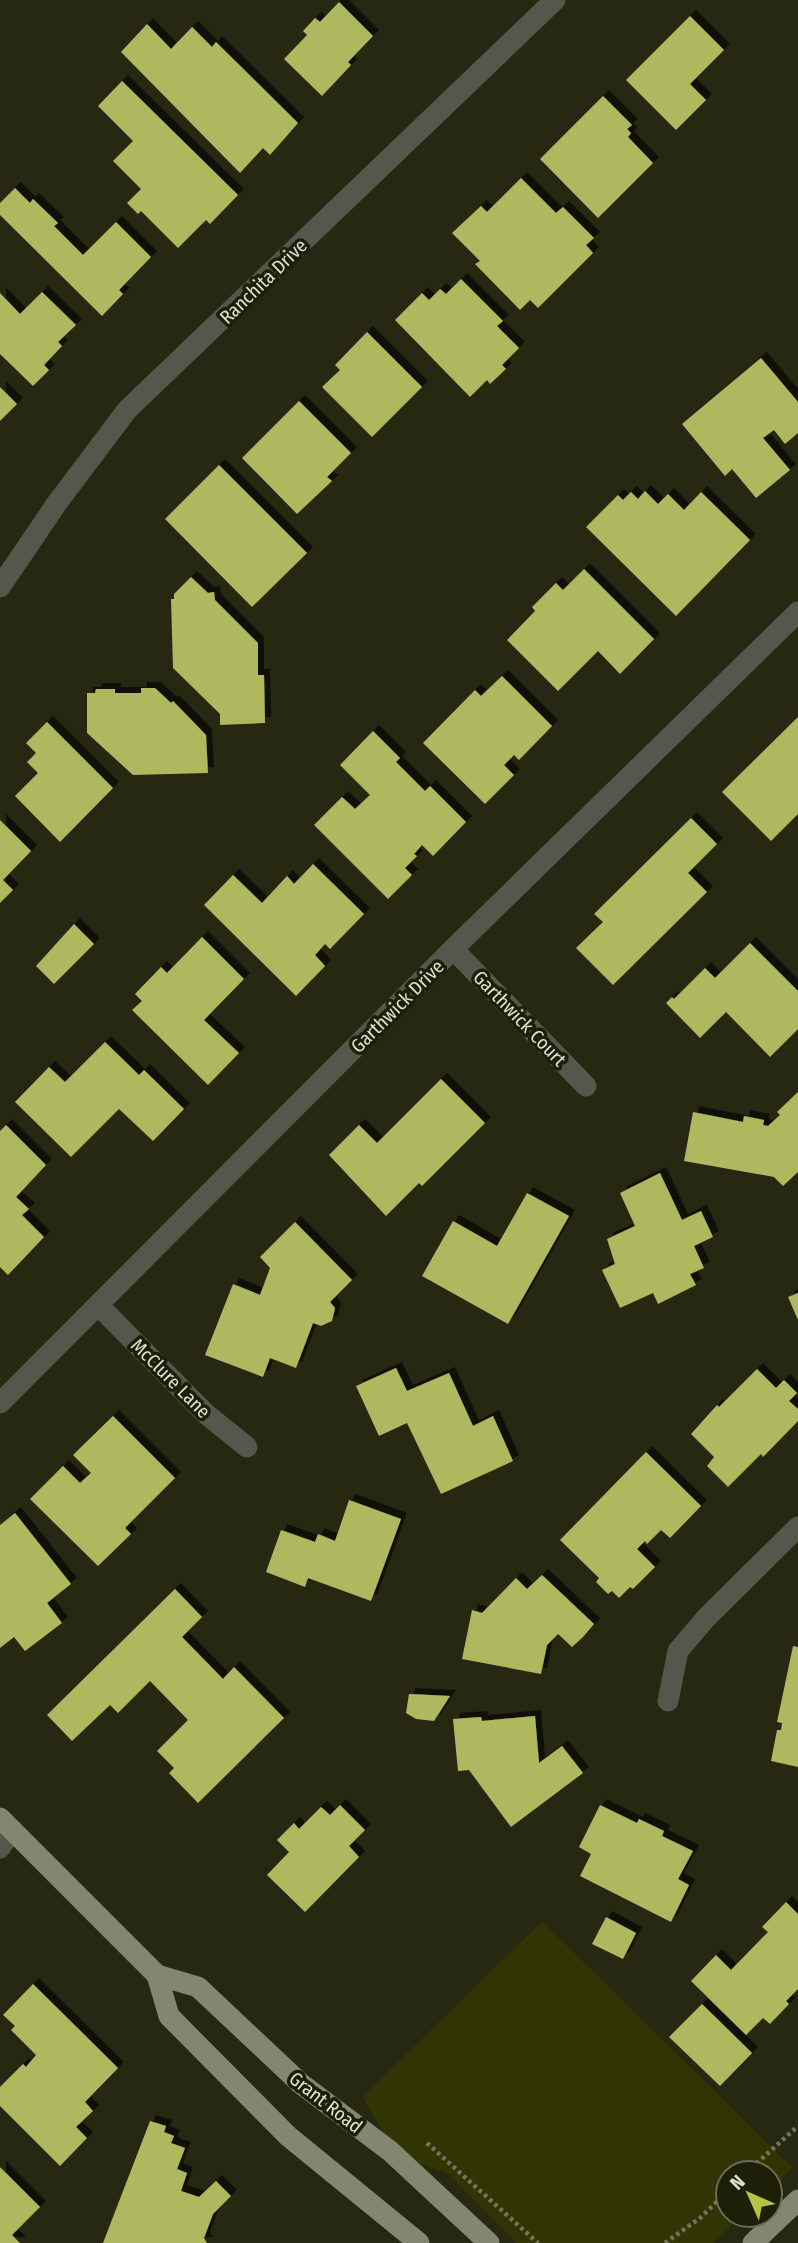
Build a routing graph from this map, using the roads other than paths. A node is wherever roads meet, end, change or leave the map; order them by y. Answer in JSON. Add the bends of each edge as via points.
{"nodes":[{"id":1,"x":555,"y":0,"type":"edge"},
{"id":2,"x":0,"y":587,"type":"edge"},
{"id":3,"x":798,"y":612,"type":"edge"},
{"id":4,"x":453,"y":949,"type":"junction"},
{"id":5,"x":586,"y":1086,"type":"dead end"},
{"id":6,"x":99,"y":1306,"type":"junction"},
{"id":7,"x":0,"y":1404,"type":"edge"},
{"id":8,"x":247,"y":1447,"type":"dead end"},
{"id":9,"x":798,"y":1527,"type":"edge"},
{"id":10,"x":668,"y":1701,"type":"dead end"},
{"id":11,"x":4,"y":1832,"type":"edge"},
{"id":12,"x":157,"y":1975,"type":"junction"},
{"id":13,"x":798,"y":2200,"type":"edge"},
{"id":14,"x":419,"y":2243,"type":"edge"},
{"id":15,"x":489,"y":2243,"type":"edge"},
{"id":16,"x":753,"y":2243,"type":"edge"}],
"edges":[{"from":1,"to":2,"type":"street","name":"Ranchita Drive","via":[[127,410]]},
{"from":3,"to":4,"type":"street","name":"Garthwick Drive"},
{"from":4,"to":5,"type":"street","name":"Garthwick Court"},
{"from":4,"to":6,"type":"street","name":"Garthwick Drive"},
{"from":6,"to":7,"type":"street","name":"Garthwick Drive"},
{"from":6,"to":8,"type":"street","name":"McClure Lane","via":[[206,1414]]},
{"from":9,"to":10,"type":"street","via":[[678,1651]]},
{"from":11,"to":12,"type":"main road","name":"Grant Road"},
{"from":12,"to":14,"type":"main road","name":"Grant Road","via":[[169,2016],[288,2136]]},
{"from":12,"to":15,"type":"main road","name":"Grant Road","via":[[198,1987],[300,2083],[390,2151]]},
{"from":13,"to":16,"type":"main road"}]}
